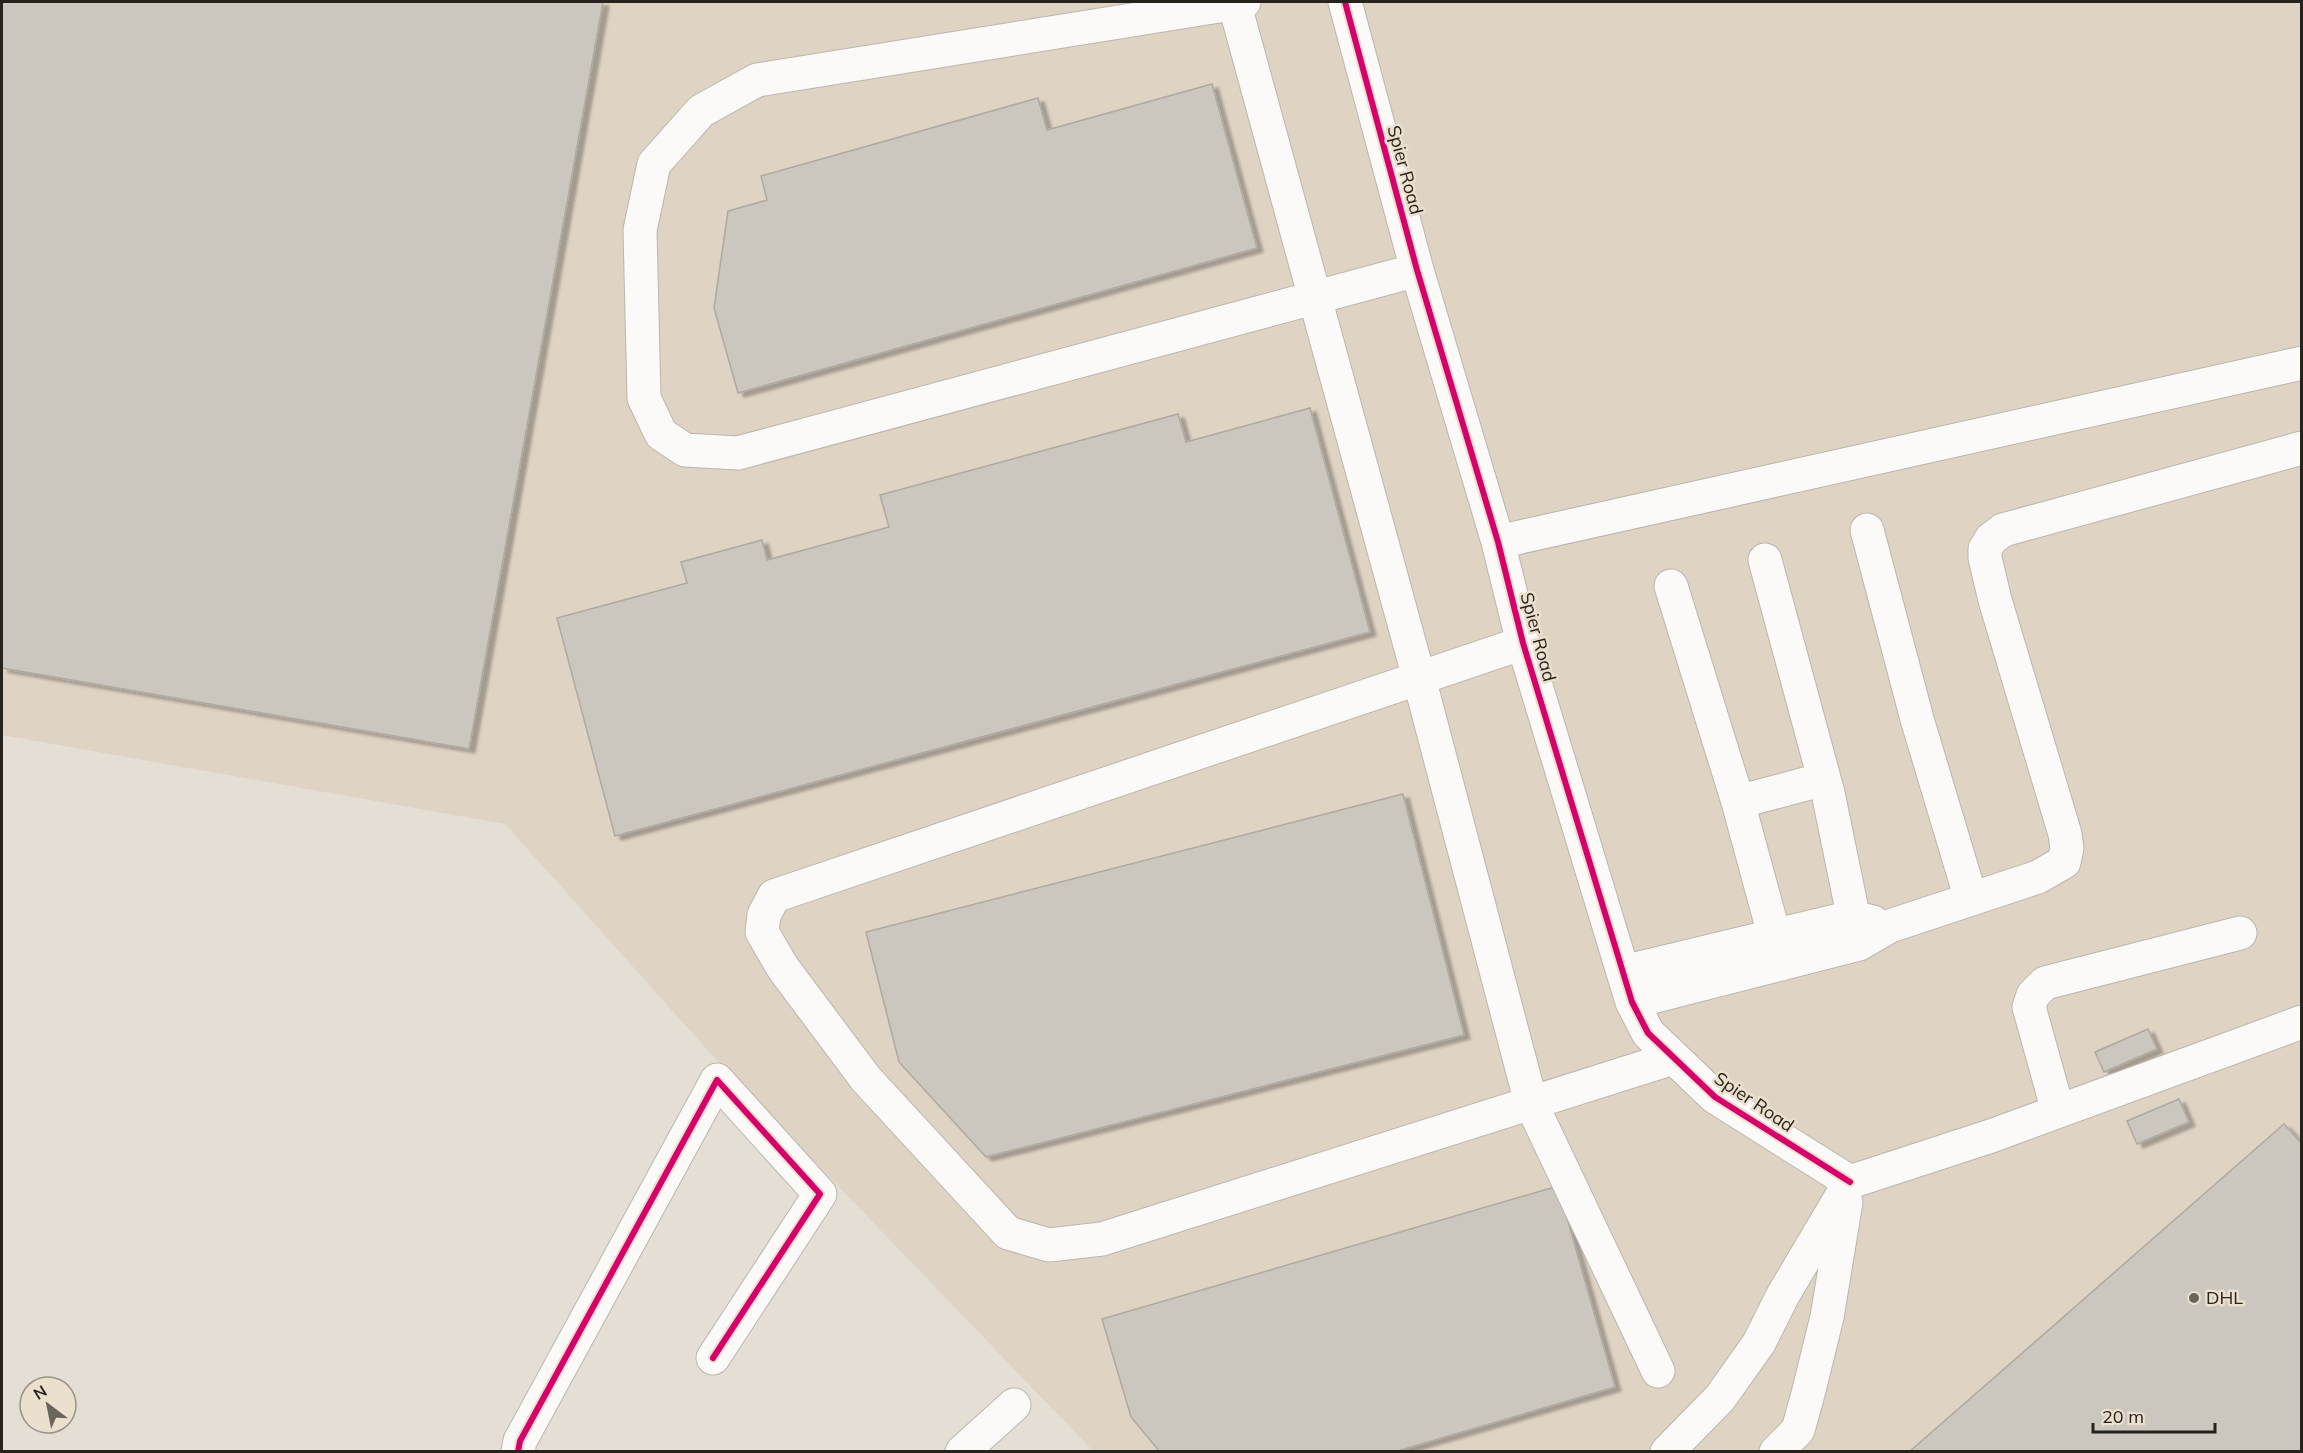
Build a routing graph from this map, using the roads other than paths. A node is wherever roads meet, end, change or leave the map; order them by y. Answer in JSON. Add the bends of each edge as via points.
{"nodes":[{"id":1,"x":1238,"y":2,"type":"edge"},
{"id":2,"x":1345,"y":2,"type":"edge"},
{"id":3,"x":1417,"y":270,"type":"junction"},
{"id":4,"x":1314,"y":298,"type":"junction"},
{"id":5,"x":2301,"y":363,"type":"edge"},
{"id":6,"x":2301,"y":448,"type":"edge"},
{"id":7,"x":1867,"y":530,"type":"dead end"},
{"id":8,"x":1498,"y":542,"type":"junction"},
{"id":9,"x":1765,"y":560,"type":"dead end"},
{"id":10,"x":1671,"y":586,"type":"dead end"},
{"id":11,"x":1523,"y":643,"type":"junction"},
{"id":12,"x":1419,"y":678,"type":"junction"},
{"id":13,"x":1824,"y":780,"type":"junction"},
{"id":14,"x":1738,"y":802,"type":"junction"},
{"id":15,"x":1971,"y":899,"type":"junction"},
{"id":16,"x":1856,"y":930,"type":"junction"},
{"id":17,"x":2240,"y":933,"type":"dead end"},
{"id":18,"x":1779,"y":950,"type":"junction"},
{"id":19,"x":1627,"y":987,"type":"junction"},
{"id":20,"x":2301,"y":1022,"type":"edge"},
{"id":21,"x":1673,"y":1058,"type":"junction"},
{"id":22,"x":1531,"y":1103,"type":"junction"},
{"id":23,"x":2058,"y":1112,"type":"junction"},
{"id":24,"x":1850,"y":1182,"type":"junction"},
{"id":25,"x":712,"y":1358,"type":"dead end"},
{"id":26,"x":1658,"y":1371,"type":"dead end"},
{"id":27,"x":1014,"y":1405,"type":"dead end"},
{"id":28,"x":518,"y":1452,"type":"edge"},
{"id":29,"x":962,"y":1452,"type":"edge"},
{"id":30,"x":1667,"y":1452,"type":"edge"},
{"id":31,"x":1776,"y":1452,"type":"edge"}],
"edges":[{"from":1,"to":4,"type":"street"},
{"from":1,"to":4,"type":"street","via":[[757,80],[701,111],[654,164],[640,230],[644,398],[661,434],[685,450],[738,453]]},
{"from":2,"to":3,"type":"street","name":"Spier Road"},
{"from":3,"to":4,"type":"street"},
{"from":3,"to":8,"type":"street","name":"Spier Road"},
{"from":4,"to":12,"type":"street"},
{"from":5,"to":8,"type":"street"},
{"from":6,"to":15,"type":"street","via":[[2003,530],[1991,539],[1985,558],[1995,600],[2067,848],[2064,862],[2051,871]]},
{"from":7,"to":15,"type":"street","via":[[1917,719]]},
{"from":8,"to":11,"type":"street","name":"Spier Road"},
{"from":9,"to":13,"type":"street"},
{"from":10,"to":14,"type":"street"},
{"from":11,"to":12,"type":"street"},
{"from":11,"to":19,"type":"street","name":"Spier Road"},
{"from":12,"to":22,"type":"street"},
{"from":12,"to":22,"type":"street","via":[[774,896],[764,915],[762,932],[783,968],[866,1079],[1008,1233],[1049,1245],[1102,1239]]},
{"from":13,"to":14,"type":"street"},
{"from":13,"to":16,"type":"street"},
{"from":14,"to":18,"type":"street"},
{"from":15,"to":16,"type":"street","via":[[1890,926]]},
{"from":16,"to":18,"type":"street"},
{"from":17,"to":23,"type":"street","via":[[2045,983],[2033,995],[2029,1007]]},
{"from":18,"to":19,"type":"street"},
{"from":19,"to":21,"type":"street","name":"Spier Road","via":[[1648,1033]]},
{"from":20,"to":23,"type":"street"},
{"from":21,"to":22,"type":"street"},
{"from":21,"to":24,"type":"street","name":"Spier Road","via":[[1715,1097]]},
{"from":22,"to":26,"type":"street"},
{"from":23,"to":24,"type":"street"},
{"from":24,"to":30,"type":"street","via":[[1759,1343],[1720,1398]]},
{"from":24,"to":31,"type":"street","via":[[1827,1317],[1808,1394],[1798,1430]]},
{"from":25,"to":28,"type":"street","via":[[820,1194],[717,1080]]},
{"from":27,"to":29,"type":"street"}]}
